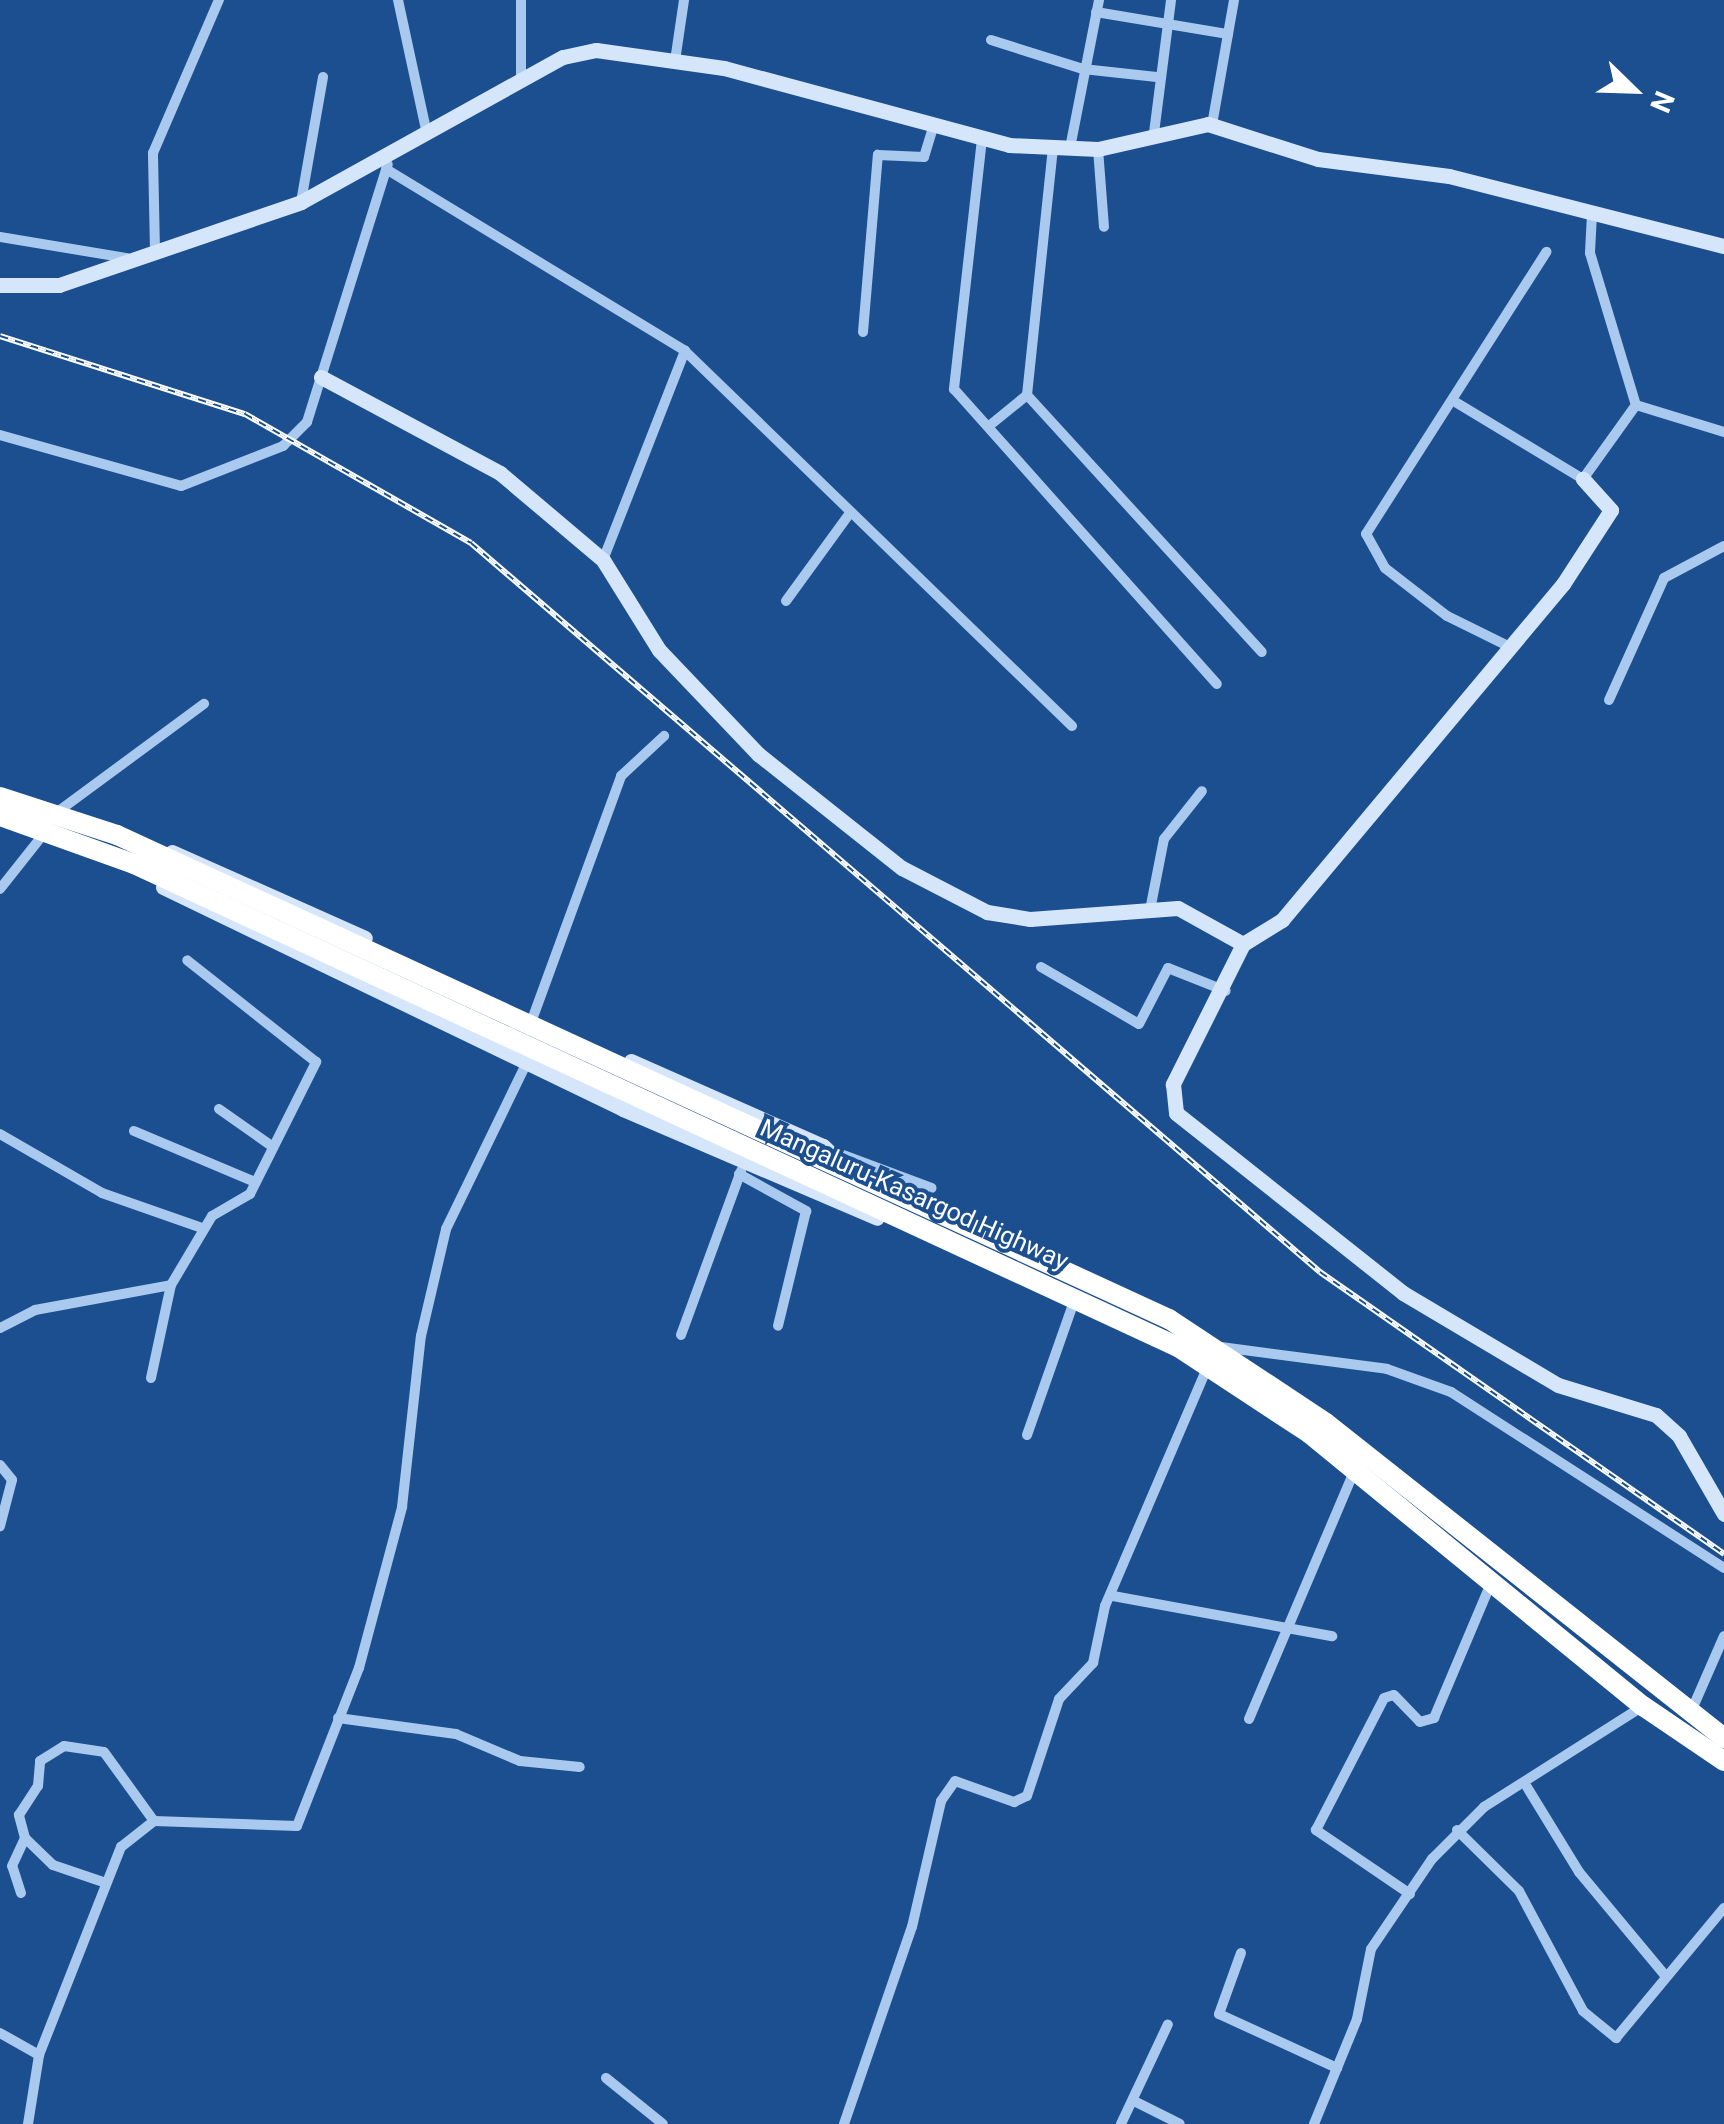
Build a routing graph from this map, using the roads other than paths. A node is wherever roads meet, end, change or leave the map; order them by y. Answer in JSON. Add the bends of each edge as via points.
{"nodes":[{"id":1,"x":219,"y":0,"type":"edge"},
{"id":2,"x":398,"y":0,"type":"edge"},
{"id":3,"x":521,"y":0,"type":"edge"},
{"id":4,"x":684,"y":0,"type":"edge"},
{"id":5,"x":1098,"y":0,"type":"edge"},
{"id":6,"x":1171,"y":0,"type":"edge"},
{"id":7,"x":1234,"y":0,"type":"edge"},
{"id":8,"x":1096,"y":12,"type":"junction"},
{"id":9,"x":1167,"y":22,"type":"junction"},
{"id":10,"x":1228,"y":34,"type":"junction"},
{"id":11,"x":991,"y":40,"type":"dead end"},
{"id":12,"x":675,"y":61,"type":"junction"},
{"id":13,"x":1083,"y":69,"type":"junction"},
{"id":14,"x":324,"y":77,"type":"dead end"},
{"id":15,"x":1157,"y":77,"type":"junction"},
{"id":16,"x":521,"y":81,"type":"junction"},
{"id":17,"x":933,"y":126,"type":"junction"},
{"id":18,"x":1212,"y":126,"type":"junction"},
{"id":19,"x":1154,"y":133,"type":"junction"},
{"id":20,"x":427,"y":134,"type":"junction"},
{"id":21,"x":982,"y":139,"type":"junction"},
{"id":22,"x":1053,"y":147,"type":"junction"},
{"id":23,"x":397,"y":148,"type":"junction"},
{"id":24,"x":1070,"y":148,"type":"junction"},
{"id":25,"x":1098,"y":149,"type":"junction"},
{"id":26,"x":386,"y":169,"type":"junction"},
{"id":27,"x":300,"y":202,"type":"junction"},
{"id":28,"x":1592,"y":214,"type":"junction"},
{"id":29,"x":1104,"y":227,"type":"dead end"},
{"id":30,"x":0,"y":238,"type":"edge"},
{"id":31,"x":1724,"y":246,"type":"edge"},
{"id":32,"x":156,"y":251,"type":"junction"},
{"id":33,"x":1546,"y":252,"type":"dead end"},
{"id":34,"x":135,"y":260,"type":"junction"},
{"id":35,"x":0,"y":285,"type":"edge"},
{"id":36,"x":863,"y":332,"type":"dead end"},
{"id":37,"x":685,"y":351,"type":"junction"},
{"id":38,"x":320,"y":377,"type":"junction"},
{"id":39,"x":1027,"y":396,"type":"junction"},
{"id":40,"x":1457,"y":404,"type":"junction"},
{"id":41,"x":1636,"y":405,"type":"junction"},
{"id":42,"x":989,"y":426,"type":"junction"},
{"id":43,"x":1724,"y":432,"type":"edge"},
{"id":44,"x":0,"y":435,"type":"edge"},
{"id":45,"x":1584,"y":479,"type":"junction"},
{"id":46,"x":850,"y":513,"type":"junction"},
{"id":47,"x":1724,"y":546,"type":"edge"},
{"id":48,"x":603,"y":560,"type":"junction"},
{"id":49,"x":786,"y":601,"type":"dead end"},
{"id":50,"x":1510,"y":647,"type":"junction"},
{"id":51,"x":1262,"y":652,"type":"dead end"},
{"id":52,"x":1217,"y":684,"type":"dead end"},
{"id":53,"x":1610,"y":700,"type":"dead end"},
{"id":54,"x":204,"y":704,"type":"dead end"},
{"id":55,"x":1072,"y":726,"type":"dead end"},
{"id":56,"x":664,"y":736,"type":"dead end"},
{"id":57,"x":1202,"y":791,"type":"dead end"},
{"id":58,"x":0,"y":798,"type":"edge"},
{"id":59,"x":0,"y":816,"type":"edge"},
{"id":60,"x":52,"y":822,"type":"junction"},
{"id":61,"x":139,"y":856,"type":"junction"},
{"id":62,"x":0,"y":889,"type":"edge"},
{"id":63,"x":1151,"y":905,"type":"junction"},
{"id":64,"x":1243,"y":944,"type":"junction"},
{"id":65,"x":187,"y":960,"type":"dead end"},
{"id":66,"x":1041,"y":966,"type":"dead end"},
{"id":67,"x":1227,"y":992,"type":"junction"},
{"id":68,"x":535,"y":1039,"type":"junction"},
{"id":69,"x":218,"y":1109,"type":"dead end"},
{"id":70,"x":134,"y":1132,"type":"dead end"},
{"id":71,"x":0,"y":1134,"type":"edge"},
{"id":72,"x":273,"y":1147,"type":"junction"},
{"id":73,"x":835,"y":1152,"type":"junction"},
{"id":74,"x":743,"y":1167,"type":"junction"},
{"id":75,"x":850,"y":1174,"type":"junction"},
{"id":76,"x":255,"y":1182,"type":"junction"},
{"id":77,"x":932,"y":1188,"type":"dead end"},
{"id":78,"x":202,"y":1228,"type":"junction"},
{"id":79,"x":1008,"y":1263,"type":"junction"},
{"id":80,"x":171,"y":1285,"type":"junction"},
{"id":81,"x":1078,"y":1294,"type":"junction"},
{"id":82,"x":778,"y":1326,"type":"dead end"},
{"id":83,"x":0,"y":1328,"type":"edge"},
{"id":84,"x":681,"y":1336,"type":"dead end"},
{"id":85,"x":1212,"y":1356,"type":"junction"},
{"id":86,"x":151,"y":1378,"type":"dead end"},
{"id":87,"x":1027,"y":1435,"type":"dead end"},
{"id":88,"x":0,"y":1465,"type":"edge"},
{"id":89,"x":1356,"y":1468,"type":"junction"},
{"id":90,"x":1724,"y":1514,"type":"edge"},
{"id":91,"x":0,"y":1526,"type":"edge"},
{"id":92,"x":1724,"y":1568,"type":"edge"},
{"id":93,"x":1491,"y":1582,"type":"junction"},
{"id":94,"x":1113,"y":1596,"type":"junction"},
{"id":95,"x":1288,"y":1623,"type":"junction"},
{"id":96,"x":1332,"y":1636,"type":"dead end"},
{"id":97,"x":1724,"y":1636,"type":"edge"},
{"id":98,"x":1642,"y":1706,"type":"junction"},
{"id":99,"x":1690,"y":1715,"type":"junction"},
{"id":100,"x":338,"y":1718,"type":"junction"},
{"id":101,"x":1248,"y":1719,"type":"dead end"},
{"id":102,"x":1724,"y":1738,"type":"edge"},
{"id":103,"x":1724,"y":1761,"type":"edge"},
{"id":104,"x":580,"y":1767,"type":"dead end"},
{"id":105,"x":1527,"y":1787,"type":"junction"},
{"id":106,"x":154,"y":1821,"type":"junction"},
{"id":107,"x":1457,"y":1830,"type":"junction"},
{"id":108,"x":25,"y":1838,"type":"junction"},
{"id":109,"x":104,"y":1882,"type":"junction"},
{"id":110,"x":21,"y":1893,"type":"dead end"},
{"id":111,"x":1410,"y":1894,"type":"junction"},
{"id":112,"x":1724,"y":1908,"type":"edge"},
{"id":113,"x":1242,"y":1954,"type":"dead end"},
{"id":114,"x":1664,"y":1974,"type":"junction"},
{"id":115,"x":1168,"y":2024,"type":"dead end"},
{"id":116,"x":0,"y":2033,"type":"edge"},
{"id":117,"x":39,"y":2054,"type":"junction"},
{"id":118,"x":1336,"y":2068,"type":"junction"},
{"id":119,"x":606,"y":2078,"type":"dead end"},
{"id":120,"x":1134,"y":2101,"type":"junction"},
{"id":121,"x":28,"y":2124,"type":"edge"},
{"id":122,"x":664,"y":2124,"type":"edge"},
{"id":123,"x":844,"y":2124,"type":"edge"},
{"id":124,"x":1121,"y":2124,"type":"edge"},
{"id":125,"x":1180,"y":2124,"type":"edge"},
{"id":126,"x":1314,"y":2124,"type":"edge"}],
"edges":[{"from":1,"to":32,"type":"street","via":[[154,153]]},
{"from":2,"to":20,"type":"street"},
{"from":3,"to":16,"type":"street"},
{"from":4,"to":12,"type":"street"},
{"from":5,"to":8,"type":"street"},
{"from":6,"to":9,"type":"street"},
{"from":7,"to":10,"type":"street"},
{"from":8,"to":9,"type":"street"},
{"from":8,"to":13,"type":"street"},
{"from":9,"to":10,"type":"street"},
{"from":9,"to":15,"type":"street"},
{"from":10,"to":18,"type":"street"},
{"from":11,"to":13,"type":"street"},
{"from":12,"to":16,"type":"street","via":[[596,50]]},
{"from":12,"to":17,"type":"street"},
{"from":13,"to":15,"type":"street"},
{"from":13,"to":24,"type":"street"},
{"from":14,"to":27,"type":"street"},
{"from":15,"to":19,"type":"street"},
{"from":16,"to":20,"type":"street"},
{"from":17,"to":21,"type":"street"},
{"from":17,"to":36,"type":"street","via":[[924,157],[878,155]]},
{"from":18,"to":19,"type":"street"},
{"from":18,"to":28,"type":"street","via":[[1318,158],[1448,176]]},
{"from":19,"to":25,"type":"street"},
{"from":20,"to":23,"type":"street"},
{"from":21,"to":22,"type":"street"},
{"from":21,"to":42,"type":"street","via":[[954,389]]},
{"from":22,"to":24,"type":"street"},
{"from":22,"to":39,"type":"street"},
{"from":23,"to":26,"type":"street"},
{"from":23,"to":27,"type":"street"},
{"from":24,"to":25,"type":"street"},
{"from":25,"to":29,"type":"street"},
{"from":26,"to":37,"type":"street"},
{"from":26,"to":38,"type":"street"},
{"from":27,"to":32,"type":"street"},
{"from":28,"to":31,"type":"street"},
{"from":28,"to":41,"type":"street","via":[[1590,254]]},
{"from":30,"to":34,"type":"street"},
{"from":32,"to":34,"type":"street"},
{"from":33,"to":40,"type":"street"},
{"from":34,"to":35,"type":"street","via":[[60,285]]},
{"from":37,"to":46,"type":"street"},
{"from":37,"to":48,"type":"street"},
{"from":38,"to":44,"type":"street","via":[[307,422],[283,446],[181,486]]},
{"from":38,"to":48,"type":"street","via":[[433,429]]},
{"from":39,"to":42,"type":"street"},
{"from":39,"to":51,"type":"street"},
{"from":40,"to":45,"type":"street"},
{"from":40,"to":50,"type":"street","via":[[1379,507],[1369,548],[1447,616]]},
{"from":41,"to":43,"type":"street"},
{"from":41,"to":45,"type":"street"},
{"from":42,"to":52,"type":"street"},
{"from":45,"to":50,"type":"street","via":[[1611,510]]},
{"from":46,"to":49,"type":"street"},
{"from":46,"to":55,"type":"street"},
{"from":47,"to":53,"type":"street","via":[[1664,578]]},
{"from":48,"to":63,"type":"street","via":[[659,650],[758,754],[902,868],[971,908],[1005,916]]},
{"from":50,"to":64,"type":"street","via":[[1282,920]]},
{"from":54,"to":60,"type":"street"},
{"from":56,"to":68,"type":"street","via":[[621,776]]},
{"from":57,"to":63,"type":"street","via":[[1164,838]]},
{"from":58,"to":60,"type":"highway","name":"Mangaluru-Kasargod Highway"},
{"from":59,"to":60,"type":"highway","name":"Mangaluru-Kasargod Highway"},
{"from":60,"to":61,"type":"highway","name":"Mangaluru-Kasargod Highway"},
{"from":60,"to":62,"type":"street"},
{"from":61,"to":68,"type":"highway","name":"Mangaluru-Kasargod Highway"},
{"from":61,"to":68,"type":"street","via":[[220,918]]},
{"from":63,"to":64,"type":"street","via":[[1215,923]]},
{"from":64,"to":67,"type":"street"},
{"from":65,"to":72,"type":"street","via":[[314,1053]]},
{"from":66,"to":67,"type":"street","via":[[1139,1024],[1168,968]]},
{"from":67,"to":90,"type":"street","via":[[1178,1074],[1176,1113],[1403,1293],[1558,1385],[1656,1415],[1679,1436]]},
{"from":68,"to":73,"type":"street"},
{"from":68,"to":74,"type":"street"},
{"from":68,"to":75,"type":"highway","name":"Mangaluru-Kasargod Highway"},
{"from":68,"to":79,"type":"highway","name":"Mangaluru-Kasargod Highway"},
{"from":68,"to":100,"type":"street","via":[[446,1229],[421,1336],[402,1507]]},
{"from":69,"to":72,"type":"street"},
{"from":70,"to":76,"type":"street"},
{"from":71,"to":78,"type":"street","via":[[102,1193]]},
{"from":72,"to":76,"type":"street"},
{"from":73,"to":75,"type":"street"},
{"from":73,"to":77,"type":"street"},
{"from":74,"to":79,"type":"street","via":[[952,1252]]},
{"from":74,"to":82,"type":"street","via":[[806,1211]]},
{"from":74,"to":84,"type":"street"},
{"from":75,"to":85,"type":"highway","name":"Mangaluru-Kasargod Highway"},
{"from":76,"to":78,"type":"street"},
{"from":78,"to":80,"type":"street"},
{"from":79,"to":81,"type":"highway","name":"Mangaluru-Kasargod Highway"},
{"from":80,"to":83,"type":"street","via":[[35,1310]]},
{"from":80,"to":86,"type":"street"},
{"from":81,"to":85,"type":"highway","name":"Mangaluru-Kasargod Highway"},
{"from":81,"to":87,"type":"street"},
{"from":85,"to":89,"type":"highway","name":"Mangaluru-Kasargod Highway"},
{"from":85,"to":92,"type":"street","via":[[1387,1368],[1451,1392]]},
{"from":85,"to":94,"type":"street"},
{"from":85,"to":99,"type":"highway","name":"Mangaluru-Kasargod Highway","via":[[1326,1423]]},
{"from":88,"to":91,"type":"street","via":[[12,1480]]},
{"from":89,"to":93,"type":"highway","name":"Mangaluru-Kasargod Highway"},
{"from":89,"to":95,"type":"street"},
{"from":93,"to":98,"type":"highway","name":"Mangaluru-Kasargod Highway"},
{"from":93,"to":111,"type":"street","via":[[1434,1718],[1420,1722],[1394,1696],[1381,1700],[1316,1830]]},
{"from":94,"to":95,"type":"street"},
{"from":94,"to":123,"type":"street","via":[[1087,1674],[1058,1699],[1022,1801],[955,1781],[941,1802],[912,1927]]},
{"from":95,"to":96,"type":"street"},
{"from":95,"to":101,"type":"street"},
{"from":97,"to":99,"type":"street"},
{"from":98,"to":103,"type":"highway","name":"Mangaluru-Kasargod Highway"},
{"from":98,"to":105,"type":"street"},
{"from":99,"to":102,"type":"highway","name":"Mangaluru-Kasargod Highway"},
{"from":100,"to":104,"type":"street","via":[[456,1734],[520,1761]]},
{"from":100,"to":106,"type":"street","via":[[297,1826]]},
{"from":105,"to":107,"type":"street"},
{"from":105,"to":114,"type":"street","via":[[1579,1872]]},
{"from":106,"to":108,"type":"street","via":[[104,1752],[64,1746],[40,1761],[38,1786],[20,1815]]},
{"from":106,"to":109,"type":"street","via":[[121,1847]]},
{"from":107,"to":111,"type":"street"},
{"from":107,"to":114,"type":"street","via":[[1519,1891],[1583,2011],[1616,2038],[1647,2010]]},
{"from":108,"to":109,"type":"street","via":[[53,1865]]},
{"from":108,"to":110,"type":"street","via":[[12,1866]]},
{"from":109,"to":117,"type":"street"},
{"from":111,"to":118,"type":"street","via":[[1371,1949]]},
{"from":112,"to":114,"type":"street"},
{"from":113,"to":118,"type":"street","via":[[1219,2014]]},
{"from":115,"to":120,"type":"street"},
{"from":116,"to":117,"type":"street"},
{"from":117,"to":121,"type":"street"},
{"from":118,"to":126,"type":"street"},
{"from":119,"to":122,"type":"street"},
{"from":120,"to":124,"type":"street"},
{"from":120,"to":125,"type":"street"}]}
